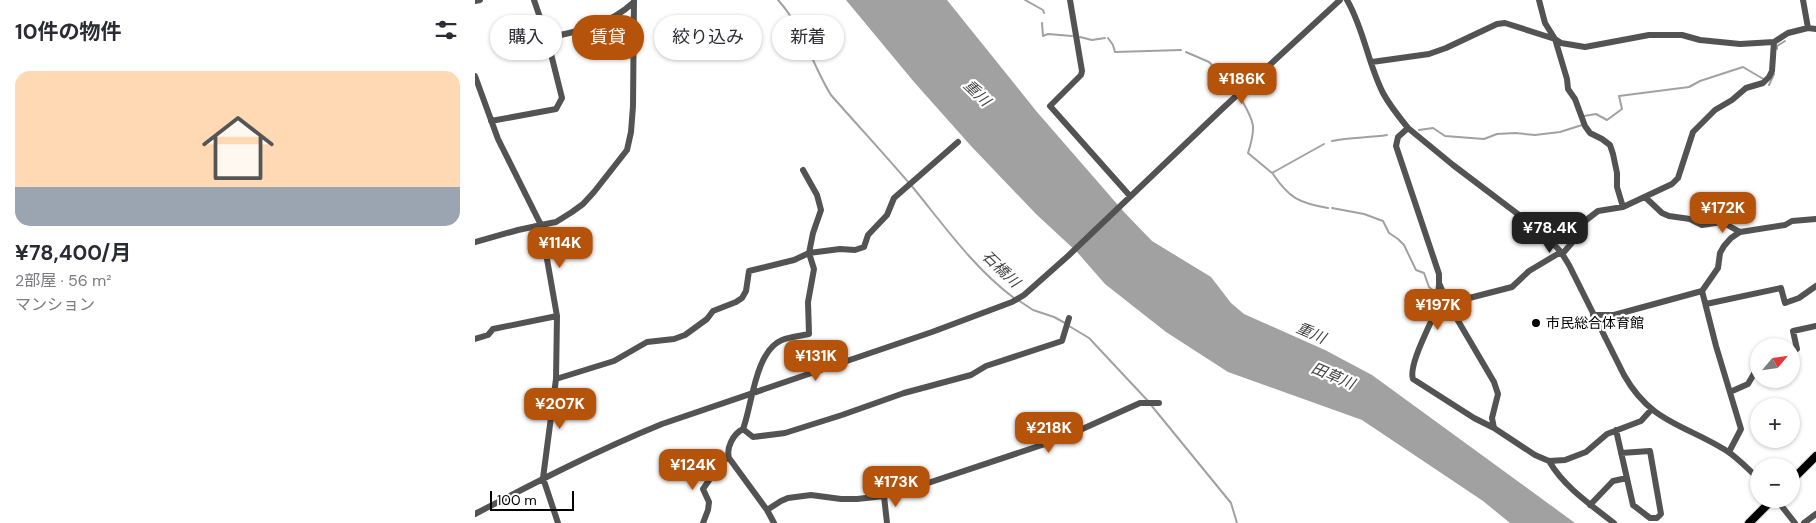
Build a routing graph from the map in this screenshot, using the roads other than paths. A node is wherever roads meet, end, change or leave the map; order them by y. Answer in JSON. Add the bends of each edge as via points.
{"nodes":[{"id":1,"x":480,"y":0,"type":"edge"},
{"id":2,"x":534,"y":0,"type":"edge"},
{"id":3,"x":1069,"y":0,"type":"edge"},
{"id":4,"x":1340,"y":0,"type":"edge"},
{"id":5,"x":1347,"y":0,"type":"edge"},
{"id":6,"x":1539,"y":0,"type":"edge"},
{"id":7,"x":1803,"y":0,"type":"edge"},
{"id":8,"x":634,"y":1,"type":"edge"},
{"id":9,"x":475,"y":2,"type":"edge"},
{"id":10,"x":539,"y":15,"type":"edge"},
{"id":11,"x":1808,"y":28,"type":"junction"},
{"id":12,"x":1816,"y":29,"type":"edge"},
{"id":13,"x":562,"y":35,"type":"edge"},
{"id":14,"x":1555,"y":39,"type":"junction"},
{"id":15,"x":1774,"y":42,"type":"junction"},
{"id":16,"x":552,"y":60,"type":"edge"},
{"id":17,"x":1372,"y":62,"type":"junction"},
{"id":18,"x":475,"y":76,"type":"edge"},
{"id":19,"x":491,"y":121,"type":"junction"},
{"id":20,"x":1408,"y":128,"type":"junction"},
{"id":21,"x":957,"y":142,"type":"dead end"},
{"id":22,"x":803,"y":170,"type":"dead end"},
{"id":23,"x":1129,"y":196,"type":"junction"},
{"id":24,"x":1645,"y":197,"type":"junction"},
{"id":25,"x":1623,"y":207,"type":"junction"},
{"id":26,"x":1816,"y":219,"type":"edge"},
{"id":27,"x":541,"y":225,"type":"junction"},
{"id":28,"x":1740,"y":232,"type":"junction"},
{"id":29,"x":475,"y":242,"type":"edge"},
{"id":30,"x":1561,"y":252,"type":"junction"},
{"id":31,"x":809,"y":253,"type":"junction"},
{"id":32,"x":1439,"y":283,"type":"junction"},
{"id":33,"x":1816,"y":286,"type":"edge"},
{"id":34,"x":1702,"y":291,"type":"junction"},
{"id":35,"x":1447,"y":302,"type":"junction"},
{"id":36,"x":1706,"y":304,"type":"junction"},
{"id":37,"x":1438,"y":306,"type":"junction"},
{"id":38,"x":1593,"y":315,"type":"junction"},
{"id":39,"x":557,"y":316,"type":"junction"},
{"id":40,"x":1069,"y":318,"type":"dead end"},
{"id":41,"x":1816,"y":326,"type":"edge"},
{"id":42,"x":1795,"y":338,"type":"edge"},
{"id":43,"x":475,"y":339,"type":"edge"},
{"id":44,"x":555,"y":379,"type":"junction"},
{"id":45,"x":1750,"y":381,"type":"edge"},
{"id":46,"x":1730,"y":392,"type":"junction"},
{"id":47,"x":752,"y":394,"type":"junction"},
{"id":48,"x":1159,"y":403,"type":"dead end"},
{"id":49,"x":1651,"y":410,"type":"junction"},
{"id":50,"x":1494,"y":428,"type":"junction"},
{"id":51,"x":743,"y":429,"type":"junction"},
{"id":52,"x":1616,"y":430,"type":"junction"},
{"id":53,"x":1729,"y":452,"type":"junction"},
{"id":54,"x":1621,"y":453,"type":"junction"},
{"id":55,"x":1816,"y":456,"type":"edge"},
{"id":56,"x":729,"y":458,"type":"junction"},
{"id":57,"x":1549,"y":461,"type":"junction"},
{"id":58,"x":1750,"y":471,"type":"edge"},
{"id":59,"x":1800,"y":472,"type":"edge"},
{"id":60,"x":543,"y":478,"type":"junction"},
{"id":61,"x":1627,"y":478,"type":"junction"},
{"id":62,"x":884,"y":496,"type":"junction"},
{"id":63,"x":1590,"y":505,"type":"junction"},
{"id":64,"x":1765,"y":508,"type":"edge"},
{"id":65,"x":1782,"y":508,"type":"edge"},
{"id":66,"x":767,"y":510,"type":"junction"},
{"id":67,"x":475,"y":514,"type":"edge"},
{"id":68,"x":1816,"y":514,"type":"edge"},
{"id":69,"x":558,"y":523,"type":"edge"},
{"id":70,"x":703,"y":523,"type":"edge"},
{"id":71,"x":774,"y":523,"type":"edge"},
{"id":72,"x":887,"y":523,"type":"edge"},
{"id":73,"x":1614,"y":523,"type":"edge"},
{"id":74,"x":1749,"y":523,"type":"edge"},
{"id":75,"x":1795,"y":523,"type":"edge"},
{"id":76,"x":1804,"y":523,"type":"edge"}],
"edges":[{"from":1,"to":9,"type":"street"},
{"from":2,"to":10,"type":"street"},
{"from":3,"to":23,"type":"street","via":[[1081,75],[1049,106]]},
{"from":4,"to":23,"type":"street"},
{"from":5,"to":17,"type":"street"},
{"from":6,"to":14,"type":"street","via":[[1545,23]]},
{"from":7,"to":11,"type":"street"},
{"from":8,"to":13,"type":"street","via":[[609,20]]},
{"from":8,"to":27,"type":"street","via":[[633,106],[627,150],[583,204],[556,222]]},
{"from":11,"to":12,"type":"street"},
{"from":11,"to":15,"type":"street","via":[[1788,33]]},
{"from":14,"to":15,"type":"street","via":[[1585,47],[1649,35],[1682,35],[1740,44]]},
{"from":14,"to":17,"type":"street","via":[[1505,23],[1497,24],[1429,54]]},
{"from":14,"to":25,"type":"street","via":[[1568,89],[1585,126],[1609,145],[1613,154]]},
{"from":15,"to":24,"type":"street","via":[[1769,77],[1763,83],[1745,88],[1709,115],[1693,132],[1678,178]]},
{"from":16,"to":19,"type":"street","via":[[562,98],[556,109]]},
{"from":17,"to":20,"type":"street","via":[[1383,92]]},
{"from":18,"to":19,"type":"street"},
{"from":19,"to":27,"type":"street"},
{"from":20,"to":30,"type":"street","via":[[1545,234]]},
{"from":20,"to":32,"type":"street","via":[[1398,137],[1396,146],[1439,274]]},
{"from":21,"to":31,"type":"street","via":[[894,198],[887,215],[868,235],[864,247]]},
{"from":22,"to":31,"type":"street","via":[[817,195],[821,210]]},
{"from":23,"to":47,"type":"street","via":[[1024,295],[1012,302]]},
{"from":24,"to":25,"type":"street"},
{"from":24,"to":28,"type":"street","via":[[1669,216],[1690,219],[1702,225],[1722,222]]},
{"from":25,"to":30,"type":"street","via":[[1598,211],[1581,224],[1571,246]]},
{"from":26,"to":28,"type":"street"},
{"from":27,"to":29,"type":"street"},
{"from":27,"to":39,"type":"street"},
{"from":28,"to":34,"type":"street","via":[[1723,246],[1718,268]]},
{"from":30,"to":35,"type":"street","via":[[1529,271],[1512,287]]},
{"from":30,"to":38,"type":"street"},
{"from":31,"to":44,"type":"street","via":[[749,271],[742,298],[713,310],[707,319],[685,335],[647,342],[614,361]]},
{"from":31,"to":47,"type":"street","via":[[814,269],[809,334],[781,340],[770,349]]},
{"from":32,"to":35,"type":"street"},
{"from":32,"to":37,"type":"street"},
{"from":33,"to":36,"type":"street","via":[[1785,303],[1781,288]]},
{"from":34,"to":36,"type":"street"},
{"from":34,"to":38,"type":"street","via":[[1614,315]]},
{"from":35,"to":37,"type":"street"},
{"from":35,"to":50,"type":"street","via":[[1494,382],[1498,399],[1491,418]]},
{"from":36,"to":46,"type":"street"},
{"from":37,"to":50,"type":"street","via":[[1421,344],[1411,374],[1413,379]]},
{"from":38,"to":49,"type":"street","via":[[1630,387]]},
{"from":39,"to":43,"type":"street","via":[[493,328],[488,335]]},
{"from":39,"to":44,"type":"street"},
{"from":40,"to":51,"type":"street","via":[[1062,341],[1057,344],[986,366],[971,375],[904,393],[785,433],[753,437]]},
{"from":41,"to":42,"type":"street","via":[[1793,331]]},
{"from":44,"to":60,"type":"street"},
{"from":45,"to":46,"type":"street"},
{"from":46,"to":53,"type":"street","via":[[1741,429]]},
{"from":47,"to":51,"type":"street"},
{"from":47,"to":60,"type":"street","via":[[629,437]]},
{"from":48,"to":62,"type":"street","via":[[1140,404],[1060,439]]},
{"from":49,"to":52,"type":"street","via":[[1641,421]]},
{"from":49,"to":53,"type":"street"},
{"from":50,"to":57,"type":"street"},
{"from":51,"to":56,"type":"street","via":[[733,437]]},
{"from":52,"to":54,"type":"street"},
{"from":52,"to":57,"type":"street","via":[[1576,457]]},
{"from":53,"to":58,"type":"street"},
{"from":54,"to":61,"type":"street"},
{"from":54,"to":61,"type":"street","via":[[1650,451],[1661,514],[1657,518],[1650,518],[1633,505]]},
{"from":55,"to":59,"type":"main road"},
{"from":56,"to":66,"type":"street"},
{"from":56,"to":70,"type":"street","via":[[723,460],[703,489],[709,502]]},
{"from":57,"to":63,"type":"street","via":[[1556,473]]},
{"from":60,"to":67,"type":"street"},
{"from":60,"to":69,"type":"street"},
{"from":61,"to":63,"type":"street","via":[[1613,480]]},
{"from":62,"to":66,"type":"street","via":[[841,499],[811,495],[788,498]]},
{"from":62,"to":72,"type":"street"},
{"from":63,"to":73,"type":"street"},
{"from":64,"to":74,"type":"main road"},
{"from":65,"to":75,"type":"street"},
{"from":66,"to":71,"type":"street"},
{"from":68,"to":76,"type":"street"}]}
